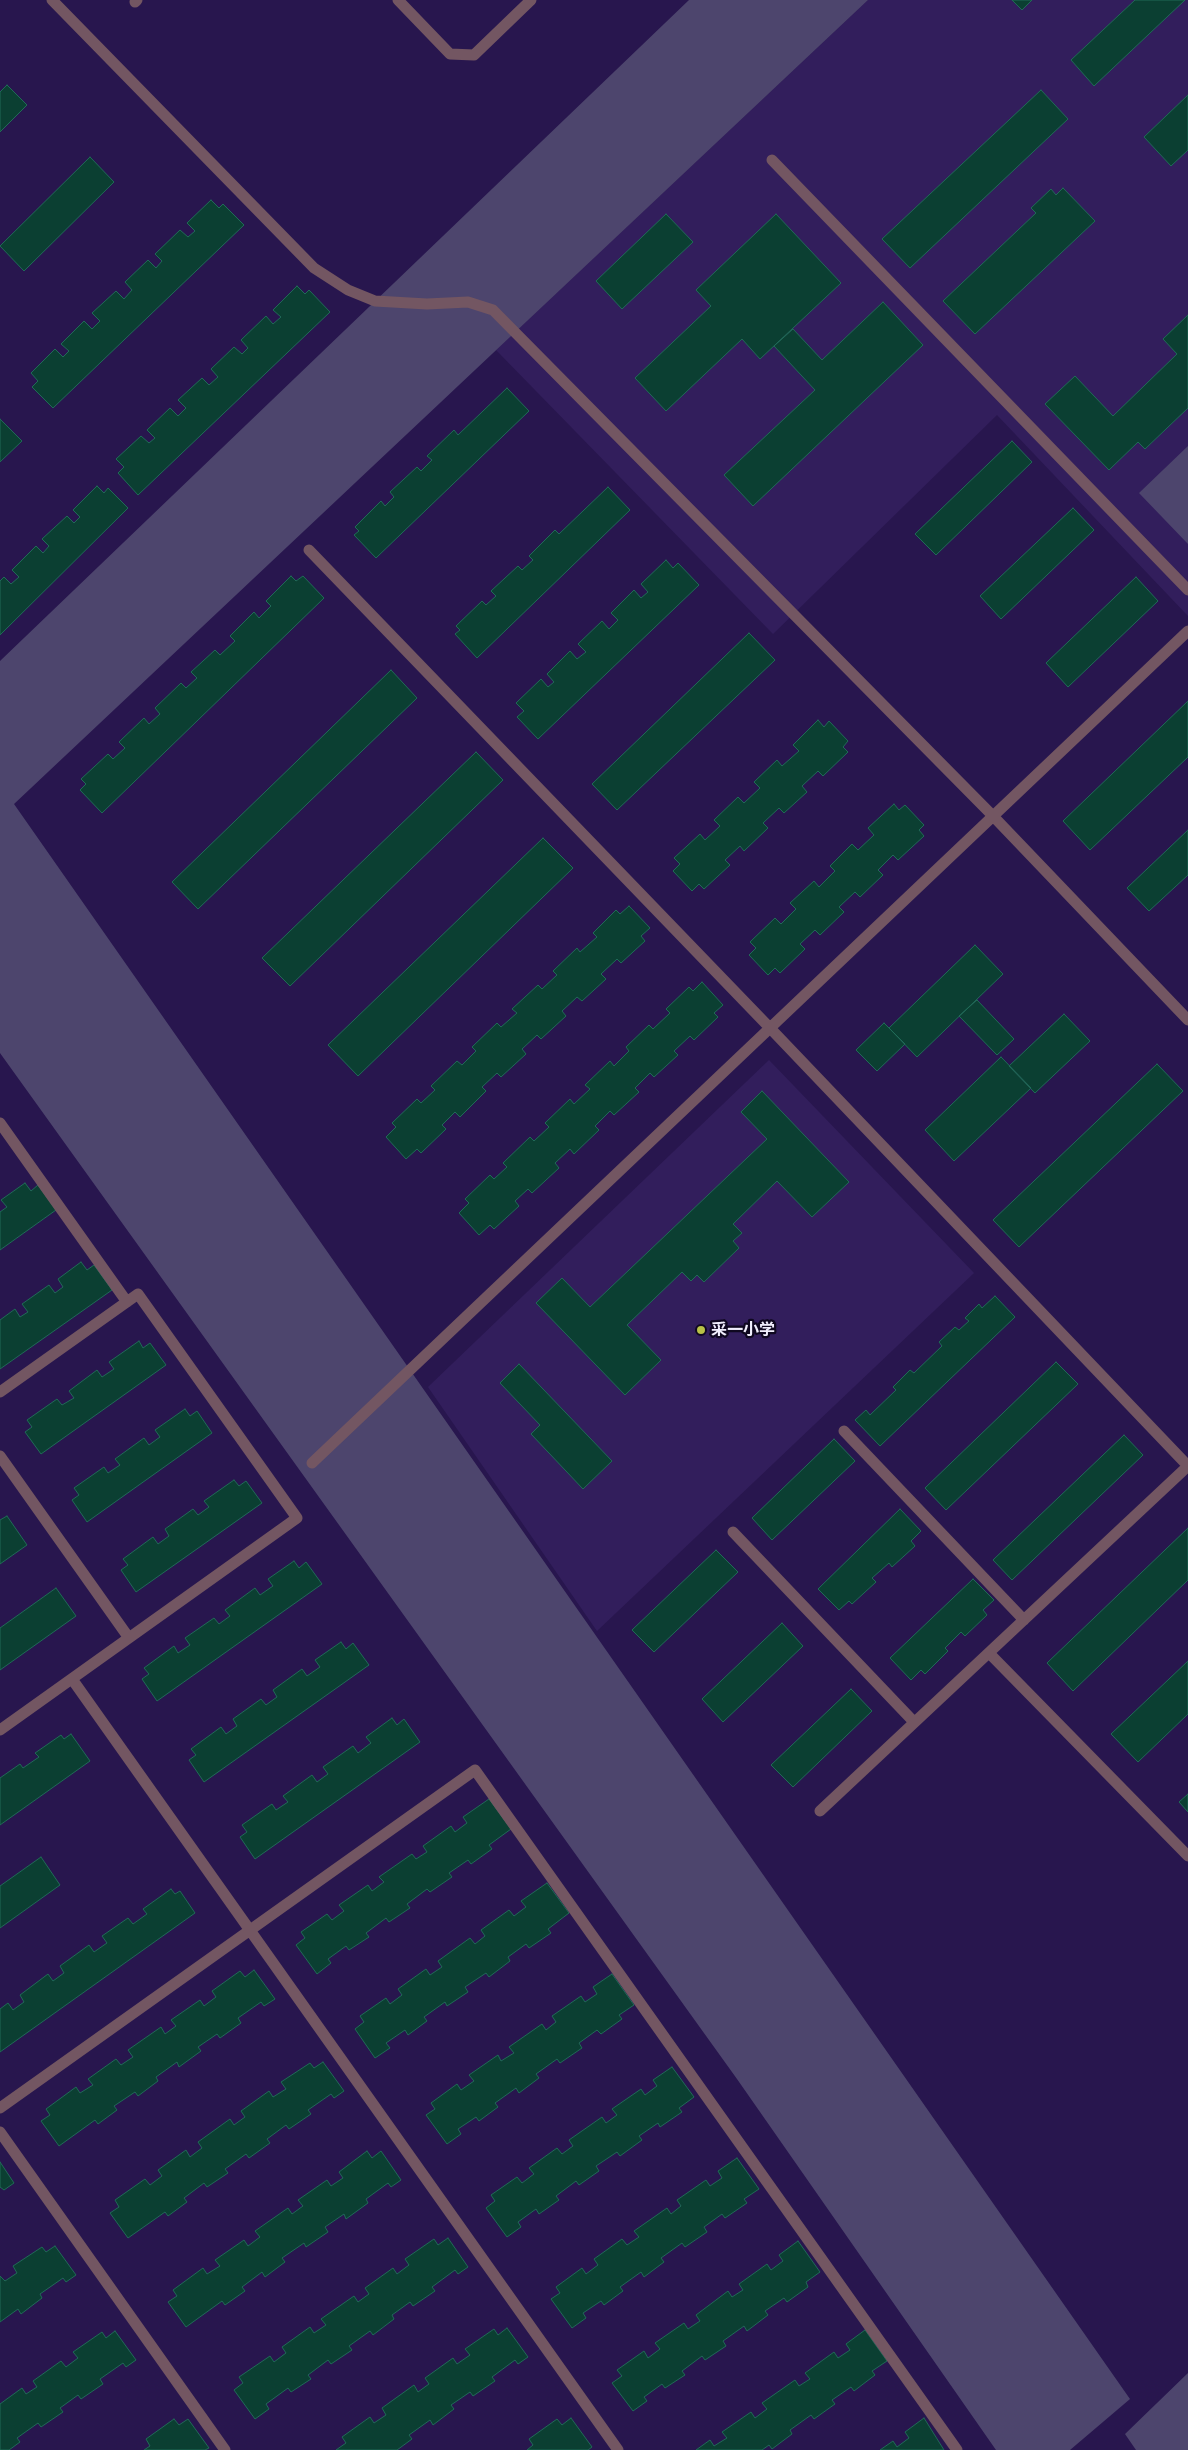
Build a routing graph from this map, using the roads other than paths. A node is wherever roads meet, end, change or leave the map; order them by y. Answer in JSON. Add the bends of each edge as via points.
{"nodes":[{"id":1,"x":52,"y":0,"type":"edge"},
{"id":2,"x":398,"y":0,"type":"edge"},
{"id":3,"x":531,"y":0,"type":"edge"},
{"id":4,"x":772,"y":160,"type":"dead end"},
{"id":5,"x":309,"y":550,"type":"dead end"},
{"id":6,"x":1188,"y":590,"type":"edge"},
{"id":7,"x":1188,"y":631,"type":"edge"},
{"id":8,"x":993,"y":816,"type":"junction"},
{"id":9,"x":1188,"y":1020,"type":"edge"},
{"id":10,"x":770,"y":1028,"type":"junction"},
{"id":11,"x":0,"y":1123,"type":"edge"},
{"id":12,"x":127,"y":1302,"type":"junction"},
{"id":13,"x":0,"y":1392,"type":"edge"},
{"id":14,"x":844,"y":1431,"type":"dead end"},
{"id":15,"x":0,"y":1456,"type":"edge"},
{"id":16,"x":312,"y":1463,"type":"dead end"},
{"id":17,"x":733,"y":1532,"type":"dead end"},
{"id":18,"x":1024,"y":1620,"type":"junction"},
{"id":19,"x":129,"y":1638,"type":"junction"},
{"id":20,"x":989,"y":1652,"type":"junction"},
{"id":21,"x":72,"y":1679,"type":"junction"},
{"id":22,"x":914,"y":1722,"type":"junction"},
{"id":23,"x":0,"y":1730,"type":"edge"},
{"id":24,"x":820,"y":1810,"type":"dead end"},
{"id":25,"x":1188,"y":1856,"type":"edge"},
{"id":26,"x":250,"y":1930,"type":"junction"},
{"id":27,"x":0,"y":2108,"type":"edge"},
{"id":28,"x":0,"y":2132,"type":"edge"},
{"id":29,"x":225,"y":2450,"type":"edge"},
{"id":30,"x":618,"y":2450,"type":"edge"},
{"id":31,"x":957,"y":2450,"type":"edge"}],
"edges":[{"from":1,"to":8,"type":"lane","via":[[314,268],[348,290],[375,301],[468,302],[493,310]]},
{"from":2,"to":3,"type":"lane","via":[[450,54],[474,55]]},
{"from":4,"to":6,"type":"lane"},
{"from":5,"to":10,"type":"lane"},
{"from":7,"to":8,"type":"lane"},
{"from":8,"to":9,"type":"lane"},
{"from":8,"to":10,"type":"lane"},
{"from":10,"to":16,"type":"lane"},
{"from":10,"to":18,"type":"lane","via":[[1188,1466]]},
{"from":11,"to":12,"type":"lane"},
{"from":12,"to":13,"type":"lane"},
{"from":12,"to":19,"type":"lane","via":[[138,1294],[297,1518]]},
{"from":14,"to":18,"type":"lane"},
{"from":15,"to":19,"type":"lane"},
{"from":17,"to":22,"type":"lane"},
{"from":18,"to":20,"type":"lane"},
{"from":19,"to":21,"type":"lane"},
{"from":20,"to":22,"type":"lane"},
{"from":20,"to":25,"type":"lane"},
{"from":21,"to":23,"type":"lane"},
{"from":21,"to":26,"type":"lane"},
{"from":22,"to":24,"type":"lane"},
{"from":26,"to":27,"type":"lane"},
{"from":26,"to":30,"type":"lane"},
{"from":26,"to":31,"type":"lane","via":[[475,1770]]},
{"from":28,"to":29,"type":"lane"}]}
